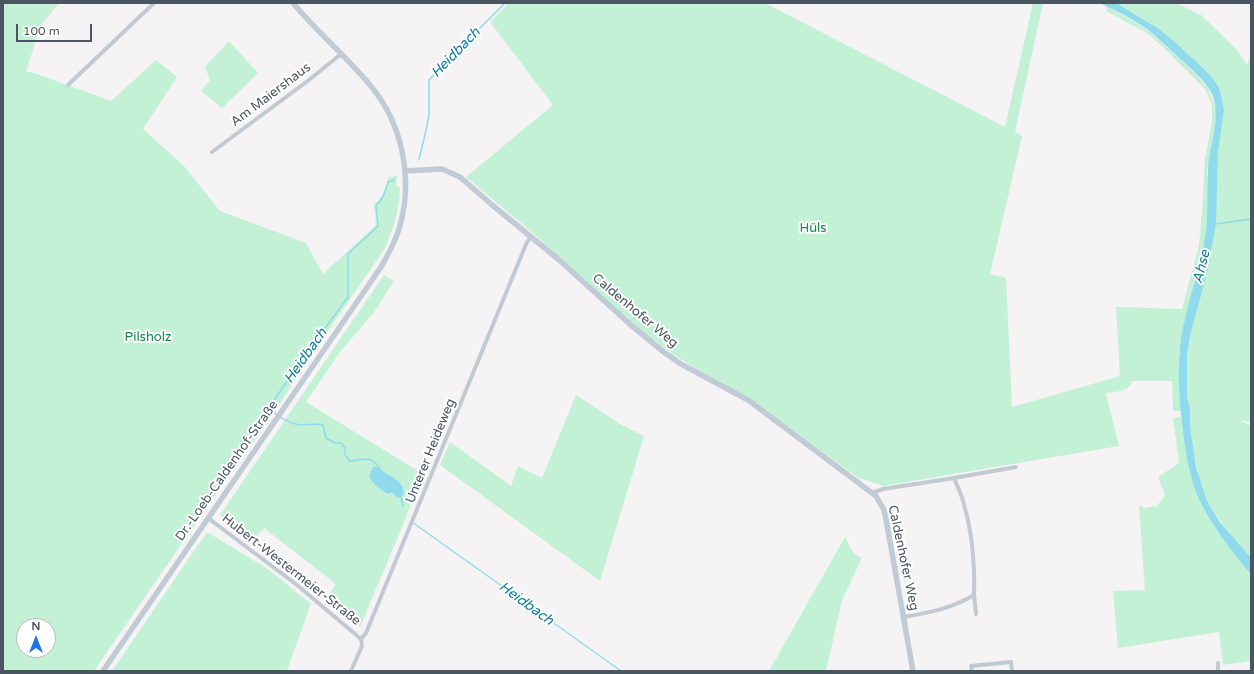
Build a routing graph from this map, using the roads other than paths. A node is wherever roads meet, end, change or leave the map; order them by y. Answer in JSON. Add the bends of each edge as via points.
{"nodes":[{"id":1,"x":154,"y":3,"type":"edge"},
{"id":2,"x":293,"y":3,"type":"edge"},
{"id":3,"x":341,"y":54,"type":"junction"},
{"id":4,"x":68,"y":85,"type":"dead end"},
{"id":5,"x":212,"y":152,"type":"dead end"},
{"id":6,"x":406,"y":171,"type":"junction"},
{"id":7,"x":531,"y":237,"type":"junction"},
{"id":8,"x":1016,"y":467,"type":"dead end"},
{"id":9,"x":954,"y":478,"type":"junction"},
{"id":10,"x":872,"y":493,"type":"junction"},
{"id":11,"x":208,"y":518,"type":"junction"},
{"id":12,"x":974,"y":595,"type":"junction"},
{"id":13,"x":976,"y":614,"type":"dead end"},
{"id":14,"x":904,"y":618,"type":"junction"},
{"id":15,"x":361,"y":639,"type":"junction"},
{"id":16,"x":1218,"y":663,"type":"dead end"},
{"id":17,"x":103,"y":671,"type":"edge"},
{"id":18,"x":351,"y":671,"type":"edge"},
{"id":19,"x":913,"y":671,"type":"edge"},
{"id":20,"x":972,"y":671,"type":"edge"},
{"id":21,"x":1012,"y":671,"type":"edge"},
{"id":22,"x":1218,"y":671,"type":"edge"}],
"edges":[{"from":1,"to":4,"type":"street"},
{"from":2,"to":3,"type":"main road"},
{"from":3,"to":5,"type":"street","name":"Am Maiershaus"},
{"from":3,"to":6,"type":"main road","via":[[370,85],[386,107],[399,137]]},
{"from":6,"to":7,"type":"main road","name":"Caldenhofer Weg","via":[[442,169],[455,174]]},
{"from":6,"to":11,"type":"main road","name":"Dr.-Loeb-Caldenhof-Straße","via":[[405,205],[399,230],[381,267]]},
{"from":7,"to":10,"type":"main road","name":"Caldenhofer Weg","via":[[665,353],[748,400]]},
{"from":7,"to":15,"type":"street","name":"Unterer Heideweg","via":[[366,633]]},
{"from":8,"to":9,"type":"street"},
{"from":9,"to":10,"type":"street"},
{"from":9,"to":12,"type":"street","via":[[963,501],[970,532],[975,576]]},
{"from":10,"to":14,"type":"main road","name":"Caldenhofer Weg","via":[[880,502],[886,519]]},
{"from":11,"to":15,"type":"street","name":"Hubert-Westermeier-Straße","via":[[297,585]]},
{"from":11,"to":17,"type":"main road","name":"Dr.-Loeb-Caldenhof-Straße"},
{"from":12,"to":13,"type":"street"},
{"from":12,"to":14,"type":"street","via":[[956,605]]},
{"from":14,"to":19,"type":"main road","name":"Caldenhofer Weg"},
{"from":15,"to":18,"type":"street","name":"Unterer Heideweg","via":[[362,646]]},
{"from":16,"to":22,"type":"street"},
{"from":20,"to":21,"type":"street","via":[[971,666],[1011,662]]}]}
